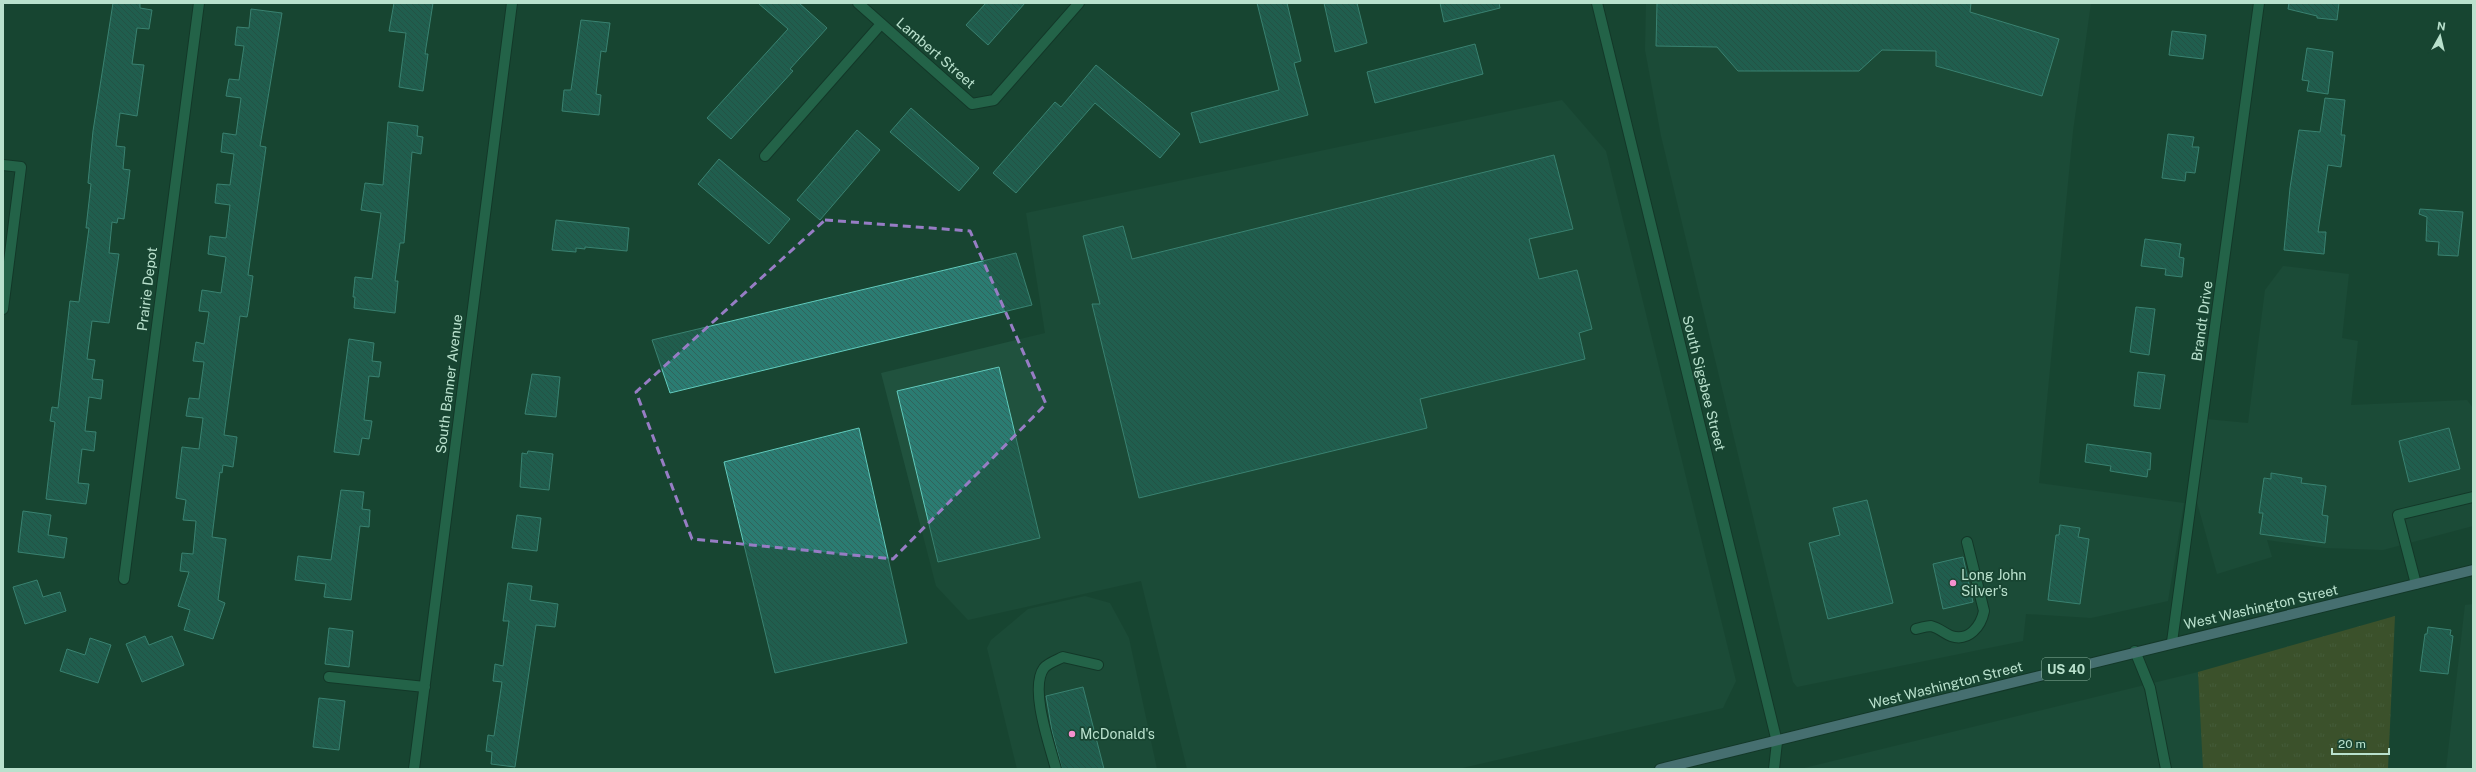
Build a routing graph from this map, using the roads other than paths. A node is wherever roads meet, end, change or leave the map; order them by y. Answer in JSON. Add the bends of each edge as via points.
{"nodes":[{"id":1,"x":199,"y":3,"type":"edge"},
{"id":2,"x":512,"y":3,"type":"edge"},
{"id":3,"x":858,"y":3,"type":"edge"},
{"id":4,"x":1079,"y":3,"type":"edge"},
{"id":5,"x":1597,"y":3,"type":"edge"},
{"id":6,"x":2259,"y":3,"type":"edge"},
{"id":7,"x":881,"y":24,"type":"junction"},
{"id":8,"x":765,"y":156,"type":"dead end"},
{"id":9,"x":3,"y":165,"type":"edge"},
{"id":10,"x":3,"y":309,"type":"edge"},
{"id":11,"x":2473,"y":497,"type":"edge"},
{"id":12,"x":1967,"y":542,"type":"dead end"},
{"id":13,"x":2473,"y":570,"type":"edge"},
{"id":14,"x":124,"y":579,"type":"dead end"},
{"id":15,"x":2416,"y":584,"type":"junction"},
{"id":16,"x":1916,"y":628,"type":"dead end"},
{"id":17,"x":2172,"y":642,"type":"junction"},
{"id":18,"x":2135,"y":651,"type":"junction"},
{"id":19,"x":1098,"y":665,"type":"dead end"},
{"id":20,"x":328,"y":677,"type":"dead end"},
{"id":21,"x":425,"y":687,"type":"junction"},
{"id":22,"x":1777,"y":742,"type":"junction"},
{"id":23,"x":414,"y":769,"type":"edge"},
{"id":24,"x":1056,"y":769,"type":"edge"},
{"id":25,"x":1660,"y":769,"type":"edge"},
{"id":26,"x":1774,"y":769,"type":"edge"},
{"id":27,"x":2166,"y":769,"type":"edge"}],
"edges":[{"from":1,"to":14,"type":"street","name":"Prairie Depot"},
{"from":2,"to":21,"type":"street","name":"South Banner Avenue"},
{"from":3,"to":7,"type":"street","name":"Lambert Street"},
{"from":4,"to":7,"type":"street","name":"Lambert Street","via":[[994,100],[972,104]]},
{"from":5,"to":22,"type":"street","name":"South Sigsbee Street"},
{"from":6,"to":17,"type":"street","name":"Brandt Drive"},
{"from":7,"to":8,"type":"street"},
{"from":9,"to":10,"type":"street","via":[[21,167]]},
{"from":11,"to":15,"type":"street","via":[[2398,515]]},
{"from":12,"to":16,"type":"street","via":[[1984,611],[1982,622],[1973,632],[1963,636],[1952,636],[1930,626]]},
{"from":13,"to":15,"type":"main road","name":"West Washington Street","number":"US 40"},
{"from":15,"to":17,"type":"main road","name":"West Washington Street","number":"US 40"},
{"from":17,"to":18,"type":"main road","name":"West Washington Street","number":"US 40"},
{"from":18,"to":22,"type":"main road","name":"West Washington Street","number":"US 40"},
{"from":18,"to":27,"type":"street","via":[[2150,688]]},
{"from":19,"to":24,"type":"street","via":[[1082,659],[1063,657],[1045,667],[1039,677],[1041,711]]},
{"from":20,"to":21,"type":"street"},
{"from":21,"to":23,"type":"street","name":"South Banner Avenue"},
{"from":22,"to":25,"type":"main road","name":"West Washington Street","number":"US 40"},
{"from":22,"to":26,"type":"street","name":"South Sigsbee Street"}]}
